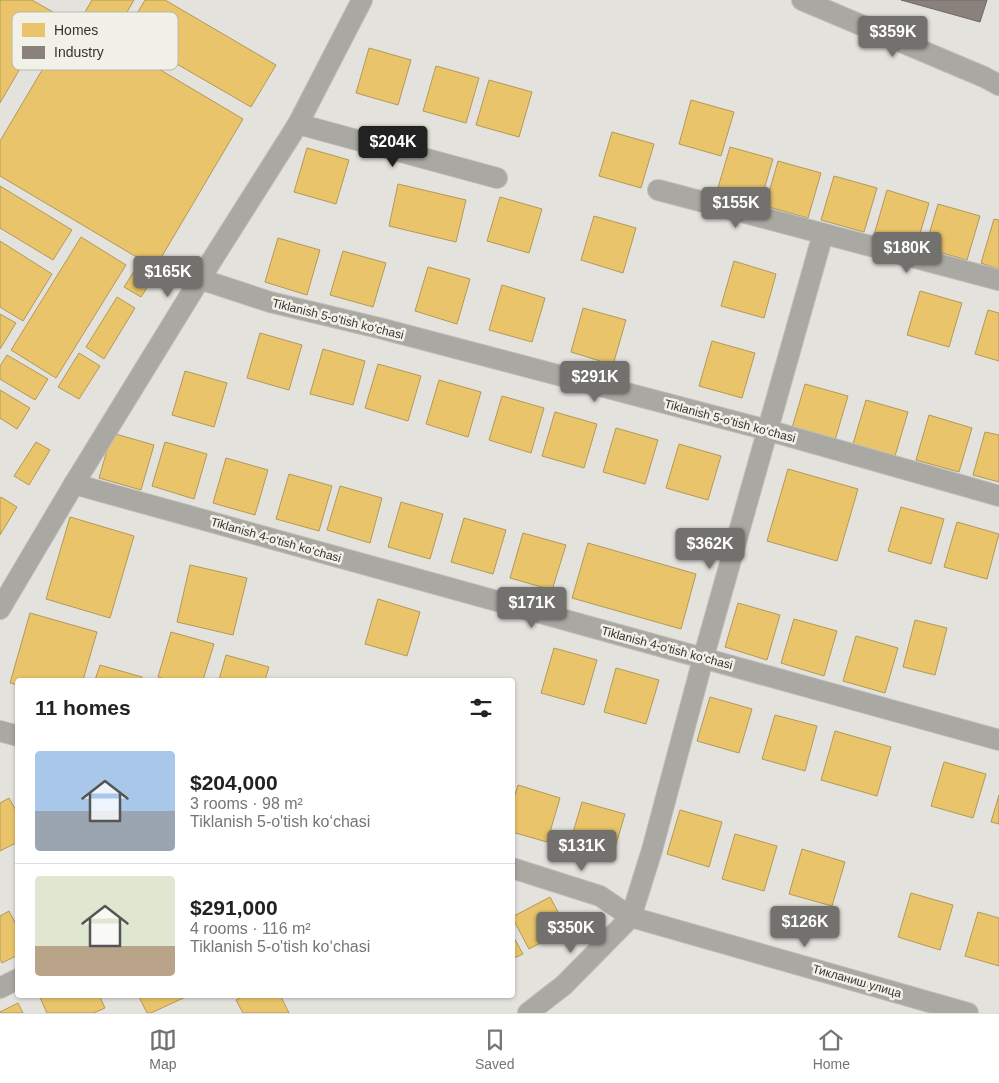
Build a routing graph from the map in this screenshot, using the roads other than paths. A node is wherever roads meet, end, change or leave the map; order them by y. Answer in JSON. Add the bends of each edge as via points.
{"nodes":[{"id":1,"x":362,"y":0,"type":"edge"},
{"id":2,"x":802,"y":0,"type":"edge"},
{"id":3,"x":999,"y":86,"type":"edge"},
{"id":4,"x":298,"y":124,"type":"junction"},
{"id":5,"x":496,"y":178,"type":"dead end"},
{"id":6,"x":658,"y":190,"type":"dead end"},
{"id":7,"x":823,"y":234,"type":"junction"},
{"id":8,"x":200,"y":280,"type":"junction"},
{"id":9,"x":999,"y":280,"type":"edge"},
{"id":10,"x":767,"y":430,"type":"junction"},
{"id":11,"x":74,"y":484,"type":"junction"},
{"id":12,"x":999,"y":496,"type":"edge"},
{"id":13,"x":0,"y":609,"type":"edge"},
{"id":14,"x":703,"y":658,"type":"junction"},
{"id":15,"x":0,"y":731,"type":"edge"},
{"id":16,"x":15,"y":735,"type":"edge"},
{"id":17,"x":999,"y":740,"type":"edge"},
{"id":18,"x":515,"y":869,"type":"edge"},
{"id":19,"x":631,"y":917,"type":"junction"},
{"id":20,"x":15,"y":980,"type":"edge"},
{"id":21,"x":0,"y":988,"type":"edge"},
{"id":22,"x":528,"y":1013,"type":"edge"},
{"id":23,"x":968,"y":1013,"type":"edge"}],
"edges":[{"from":1,"to":4,"type":"street"},
{"from":2,"to":3,"type":"street"},
{"from":4,"to":5,"type":"street"},
{"from":4,"to":8,"type":"street"},
{"from":6,"to":7,"type":"street"},
{"from":7,"to":9,"type":"street"},
{"from":7,"to":10,"type":"street"},
{"from":8,"to":10,"type":"street","name":"Tiklanish 5-o'tish ko‘chasi","via":[[270,302]]},
{"from":8,"to":11,"type":"street"},
{"from":10,"to":12,"type":"street","name":"Tiklanish 5-o'tish ko‘chasi"},
{"from":10,"to":14,"type":"street"},
{"from":11,"to":13,"type":"street"},
{"from":11,"to":14,"type":"street","name":"Tiklanish 4-o'tish ko‘chasi"},
{"from":14,"to":17,"type":"street","name":"Tiklanish 4-o'tish ko‘chasi"},
{"from":14,"to":19,"type":"street"},
{"from":15,"to":16,"type":"street"},
{"from":18,"to":19,"type":"street","name":"Тикланиш улица","via":[[600,896]]},
{"from":19,"to":22,"type":"street","via":[[564,985]]},
{"from":19,"to":23,"type":"street","name":"Тикланиш улица"},
{"from":20,"to":21,"type":"street"}]}
